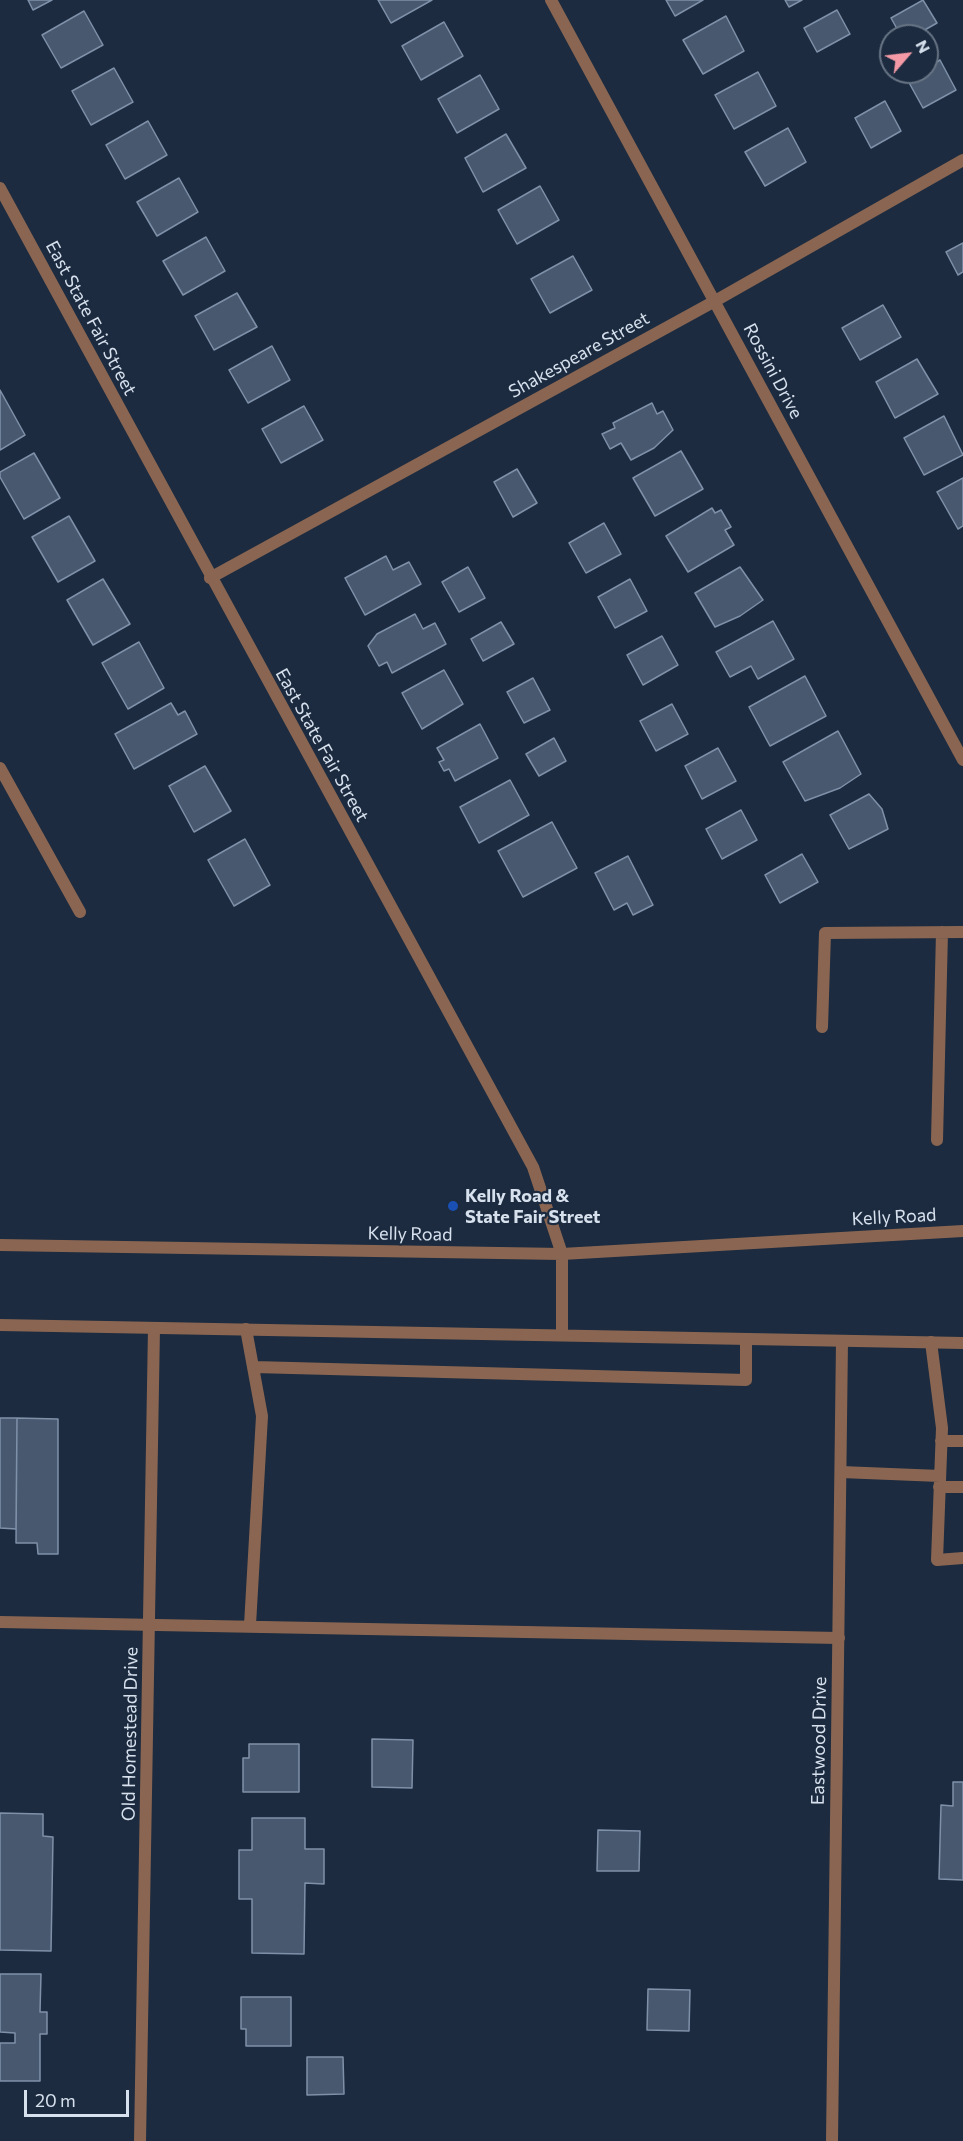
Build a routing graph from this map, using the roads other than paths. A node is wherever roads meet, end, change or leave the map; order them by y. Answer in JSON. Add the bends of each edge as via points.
{"nodes":[{"id":1,"x":551,"y":0,"type":"edge"},
{"id":2,"x":963,"y":160,"type":"edge"},
{"id":3,"x":0,"y":188,"type":"edge"},
{"id":4,"x":715,"y":302,"type":"junction"},
{"id":5,"x":210,"y":578,"type":"junction"},
{"id":6,"x":963,"y":760,"type":"edge"},
{"id":7,"x":0,"y":768,"type":"edge"},
{"id":8,"x":80,"y":912,"type":"dead end"},
{"id":9,"x":942,"y":932,"type":"junction"},
{"id":10,"x":963,"y":932,"type":"edge"},
{"id":11,"x":822,"y":1027,"type":"dead end"},
{"id":12,"x":937,"y":1140,"type":"dead end"},
{"id":13,"x":963,"y":1231,"type":"edge"},
{"id":14,"x":0,"y":1245,"type":"edge"},
{"id":15,"x":562,"y":1254,"type":"junction"},
{"id":16,"x":0,"y":1325,"type":"edge"},
{"id":17,"x":154,"y":1328,"type":"junction"},
{"id":18,"x":246,"y":1329,"type":"junction"},
{"id":19,"x":562,"y":1335,"type":"junction"},
{"id":20,"x":746,"y":1339,"type":"junction"},
{"id":21,"x":842,"y":1341,"type":"junction"},
{"id":22,"x":931,"y":1342,"type":"junction"},
{"id":23,"x":963,"y":1343,"type":"edge"},
{"id":24,"x":254,"y":1367,"type":"junction"},
{"id":25,"x":941,"y":1441,"type":"junction"},
{"id":26,"x":963,"y":1441,"type":"edge"},
{"id":27,"x":841,"y":1472,"type":"junction"},
{"id":28,"x":939,"y":1481,"type":"junction"},
{"id":29,"x":963,"y":1487,"type":"edge"},
{"id":30,"x":963,"y":1558,"type":"edge"},
{"id":31,"x":0,"y":1622,"type":"edge"},
{"id":32,"x":150,"y":1623,"type":"junction"},
{"id":33,"x":250,"y":1625,"type":"junction"},
{"id":34,"x":839,"y":1638,"type":"junction"},
{"id":35,"x":140,"y":2141,"type":"edge"},
{"id":36,"x":832,"y":2141,"type":"edge"}],
"edges":[{"from":1,"to":4,"type":"street","name":"Rossini Drive"},
{"from":2,"to":4,"type":"street","name":"Shakespeare Street"},
{"from":3,"to":5,"type":"street","name":"East State Fair Street"},
{"from":4,"to":5,"type":"street","name":"Shakespeare Street"},
{"from":4,"to":6,"type":"street","name":"Rossini Drive"},
{"from":5,"to":15,"type":"street","name":"East State Fair Street","via":[[533,1167]]},
{"from":7,"to":8,"type":"street"},
{"from":9,"to":10,"type":"street"},
{"from":9,"to":11,"type":"street","via":[[825,933]]},
{"from":9,"to":12,"type":"street"},
{"from":13,"to":15,"type":"street","name":"Kelly Road"},
{"from":14,"to":15,"type":"street","name":"Kelly Road"},
{"from":15,"to":19,"type":"street","name":"East State Fair Street"},
{"from":16,"to":17,"type":"street"},
{"from":17,"to":18,"type":"street"},
{"from":17,"to":32,"type":"street","name":"Old Homestead Drive"},
{"from":18,"to":19,"type":"street"},
{"from":18,"to":24,"type":"street"},
{"from":19,"to":20,"type":"street"},
{"from":20,"to":21,"type":"street"},
{"from":20,"to":24,"type":"street","via":[[746,1380]]},
{"from":21,"to":22,"type":"street"},
{"from":21,"to":27,"type":"street","name":"Eastwood Drive"},
{"from":22,"to":23,"type":"street"},
{"from":22,"to":25,"type":"street"},
{"from":24,"to":33,"type":"street","via":[[262,1416]]},
{"from":25,"to":26,"type":"street"},
{"from":25,"to":28,"type":"street"},
{"from":27,"to":28,"type":"street"},
{"from":27,"to":34,"type":"street","name":"Eastwood Drive"},
{"from":28,"to":29,"type":"street"},
{"from":28,"to":30,"type":"street","via":[[937,1560]]},
{"from":31,"to":32,"type":"street"},
{"from":32,"to":33,"type":"street"},
{"from":32,"to":35,"type":"street","name":"Old Homestead Drive"},
{"from":33,"to":34,"type":"street"},
{"from":34,"to":36,"type":"street","name":"Eastwood Drive"}]}
